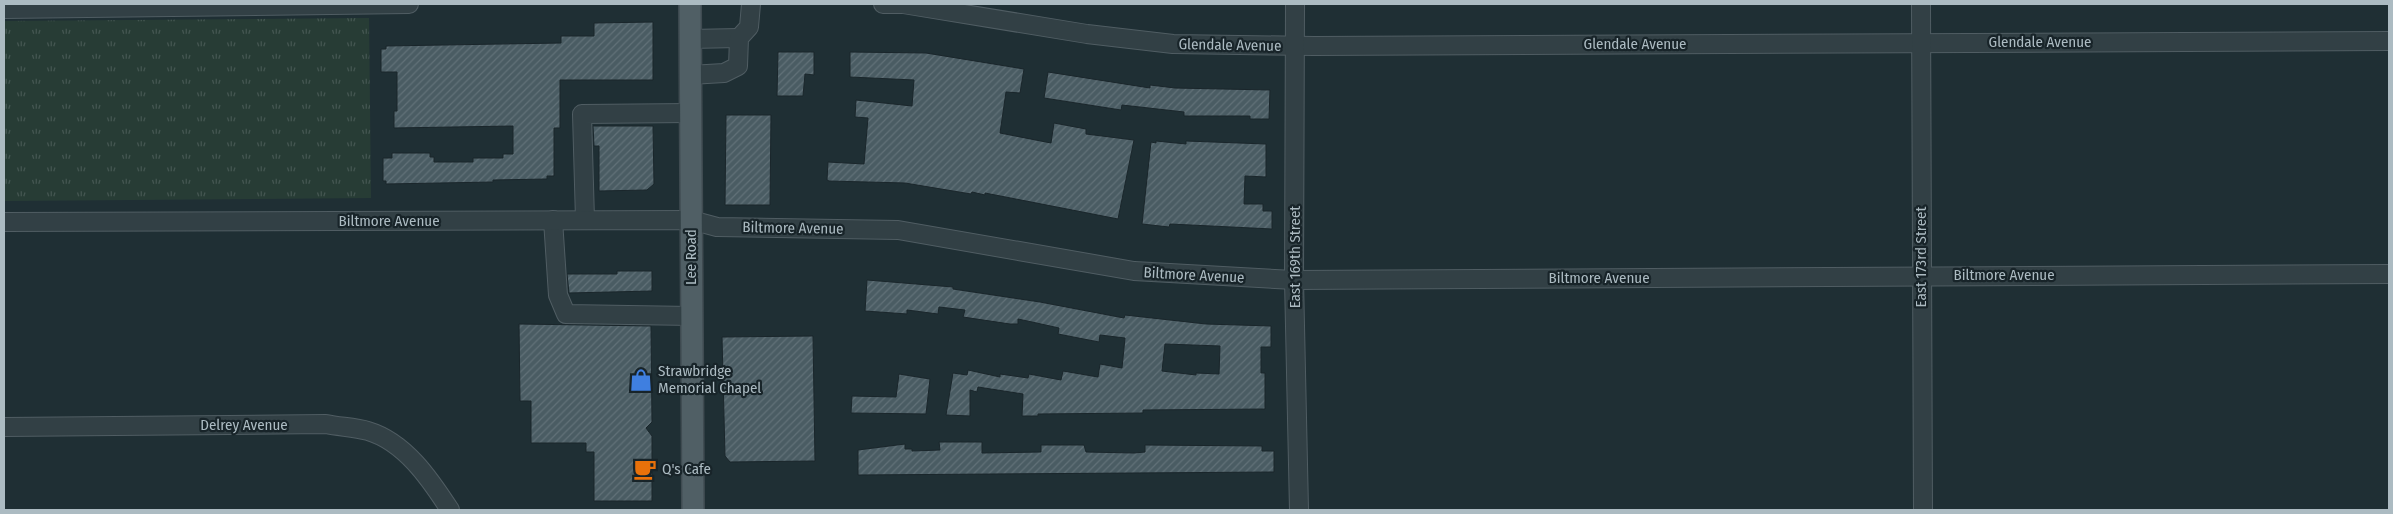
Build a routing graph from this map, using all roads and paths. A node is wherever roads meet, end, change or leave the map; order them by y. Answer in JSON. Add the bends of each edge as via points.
{"nodes":[{"id":1,"x":409,"y":4,"type":"edge"},
{"id":2,"x":690,"y":4,"type":"edge"},
{"id":3,"x":751,"y":4,"type":"edge"},
{"id":4,"x":883,"y":4,"type":"edge"},
{"id":5,"x":1295,"y":4,"type":"edge"},
{"id":6,"x":1921,"y":4,"type":"edge"},
{"id":7,"x":4,"y":9,"type":"edge"},
{"id":8,"x":739,"y":38,"type":"junction"},
{"id":9,"x":690,"y":39,"type":"junction"},
{"id":10,"x":2389,"y":41,"type":"edge"},
{"id":11,"x":1921,"y":42,"type":"junction"},
{"id":12,"x":1295,"y":46,"type":"junction"},
{"id":13,"x":690,"y":74,"type":"junction"},
{"id":14,"x":690,"y":113,"type":"junction"},
{"id":15,"x":553,"y":220,"type":"junction"},
{"id":16,"x":585,"y":220,"type":"junction"},
{"id":17,"x":691,"y":220,"type":"junction"},
{"id":18,"x":4,"y":222,"type":"edge"},
{"id":19,"x":2389,"y":274,"type":"edge"},
{"id":20,"x":1921,"y":275,"type":"junction"},
{"id":21,"x":1294,"y":280,"type":"junction"},
{"id":22,"x":692,"y":316,"type":"junction"},
{"id":23,"x":4,"y":427,"type":"edge"},
{"id":24,"x":450,"y":510,"type":"edge"},
{"id":25,"x":693,"y":510,"type":"edge"},
{"id":26,"x":1299,"y":510,"type":"edge"},
{"id":27,"x":1923,"y":510,"type":"edge"}],
"edges":[{"from":1,"to":7,"type":"street"},
{"from":2,"to":9,"type":"main road","name":"Lee Road"},
{"from":3,"to":8,"type":"street","via":[[749,27]]},
{"from":4,"to":12,"type":"street","name":"Glendale Avenue","via":[[902,4],[1087,34],[1173,44]]},
{"from":5,"to":12,"type":"street","name":"East 169th Street"},
{"from":6,"to":11,"type":"street","name":"East 173rd Street"},
{"from":8,"to":9,"type":"street"},
{"from":8,"to":13,"type":"street","via":[[738,66],[734,70],[719,74]]},
{"from":9,"to":13,"type":"main road","name":"Lee Road"},
{"from":10,"to":11,"type":"street","name":"Glendale Avenue"},
{"from":11,"to":12,"type":"street","name":"Glendale Avenue"},
{"from":11,"to":20,"type":"street","name":"East 173rd Street"},
{"from":12,"to":21,"type":"street","name":"East 169th Street"},
{"from":13,"to":14,"type":"main road","name":"Lee Road"},
{"from":14,"to":16,"type":"street","via":[[582,114]]},
{"from":14,"to":17,"type":"main road","name":"Lee Road"},
{"from":15,"to":16,"type":"street","name":"Biltmore Avenue"},
{"from":15,"to":18,"type":"street","name":"Biltmore Avenue"},
{"from":15,"to":22,"type":"street","via":[[558,295],[566,314]]},
{"from":16,"to":17,"type":"street","name":"Biltmore Avenue"},
{"from":17,"to":21,"type":"street","name":"Biltmore Avenue","via":[[717,227],[898,230],[1134,272]]},
{"from":17,"to":22,"type":"main road","name":"Lee Road"},
{"from":19,"to":20,"type":"street","name":"Biltmore Avenue"},
{"from":20,"to":21,"type":"street","name":"Biltmore Avenue"},
{"from":20,"to":27,"type":"street","name":"East 173rd Street"},
{"from":21,"to":26,"type":"street","name":"East 169th Street"},
{"from":22,"to":25,"type":"main road","name":"Lee Road"},
{"from":23,"to":24,"type":"street","name":"Delrey Avenue","via":[[326,424],[369,432],[402,449],[434,485]]}]}
